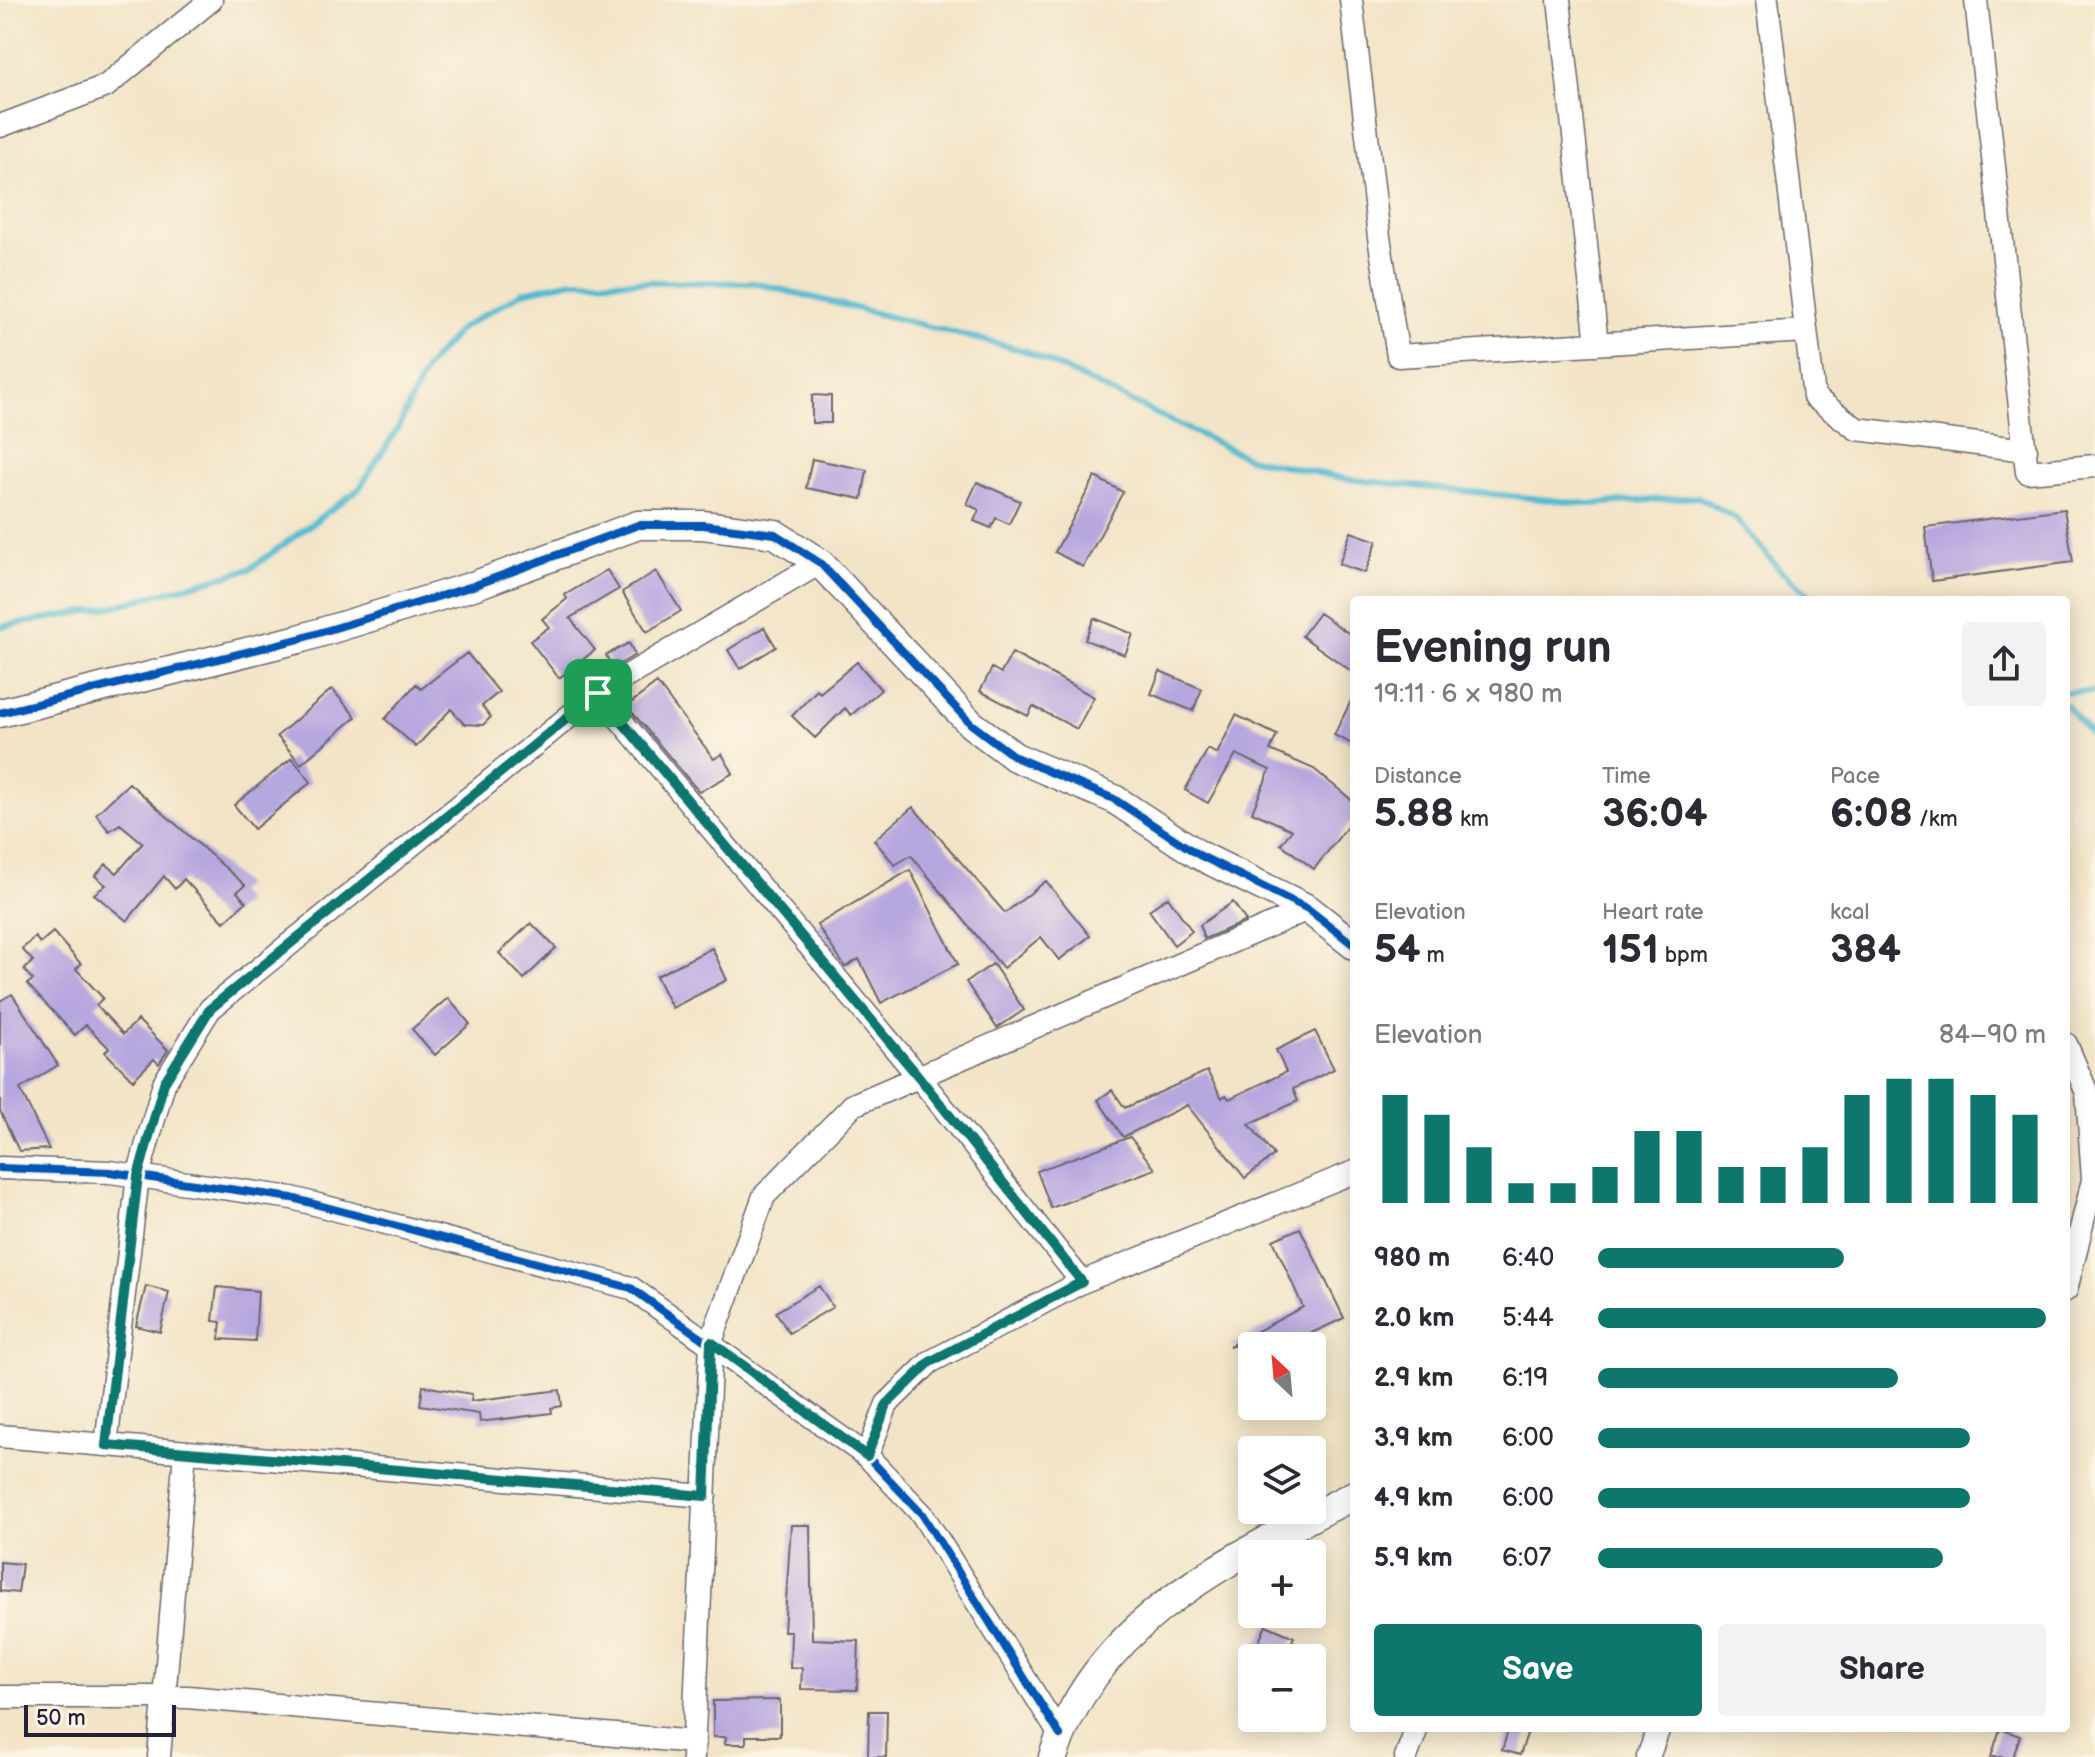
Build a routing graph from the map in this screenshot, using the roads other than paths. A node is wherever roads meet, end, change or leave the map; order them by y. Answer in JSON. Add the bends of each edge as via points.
{"nodes":[{"id":1,"x":211,"y":0,"type":"edge"},
{"id":2,"x":1351,"y":0,"type":"edge"},
{"id":3,"x":1559,"y":0,"type":"edge"},
{"id":4,"x":1767,"y":0,"type":"edge"},
{"id":5,"x":1976,"y":0,"type":"edge"},
{"id":6,"x":0,"y":126,"type":"edge"},
{"id":7,"x":1806,"y":331,"type":"junction"},
{"id":8,"x":1597,"y":344,"type":"junction"},
{"id":9,"x":2026,"y":450,"type":"junction"},
{"id":10,"x":2095,"y":466,"type":"edge"},
{"id":11,"x":820,"y":563,"type":"junction"},
{"id":12,"x":598,"y":693,"type":"junction"},
{"id":13,"x":0,"y":713,"type":"edge"},
{"id":14,"x":1308,"y":909,"type":"junction"},
{"id":15,"x":1350,"y":942,"type":"edge"},
{"id":16,"x":2070,"y":1053,"type":"edge"},
{"id":17,"x":919,"y":1077,"type":"junction"},
{"id":18,"x":0,"y":1168,"type":"edge"},
{"id":19,"x":1350,"y":1174,"type":"edge"},
{"id":20,"x":138,"y":1176,"type":"junction"},
{"id":21,"x":2070,"y":1274,"type":"edge"},
{"id":22,"x":1082,"y":1282,"type":"junction"},
{"id":23,"x":711,"y":1342,"type":"junction"},
{"id":24,"x":0,"y":1436,"type":"edge"},
{"id":25,"x":106,"y":1445,"type":"junction"},
{"id":26,"x":185,"y":1452,"type":"junction"},
{"id":27,"x":867,"y":1456,"type":"junction"},
{"id":28,"x":705,"y":1496,"type":"junction"},
{"id":29,"x":1350,"y":1497,"type":"edge"},
{"id":30,"x":0,"y":1697,"type":"edge"},
{"id":31,"x":166,"y":1697,"type":"junction"},
{"id":32,"x":1415,"y":1732,"type":"edge"},
{"id":33,"x":1657,"y":1732,"type":"edge"},
{"id":34,"x":1056,"y":1746,"type":"edge"},
{"id":35,"x":694,"y":1750,"type":"edge"},
{"id":36,"x":159,"y":1757,"type":"edge"},
{"id":37,"x":1406,"y":1757,"type":"edge"},
{"id":38,"x":1648,"y":1757,"type":"edge"}],
"edges":[{"from":1,"to":6,"type":"street","via":[[106,86]]},
{"from":2,"to":8,"type":"street","via":[[1398,356]]},
{"from":3,"to":8,"type":"street"},
{"from":4,"to":7,"type":"street"},
{"from":5,"to":9,"type":"street"},
{"from":7,"to":8,"type":"street"},
{"from":7,"to":9,"type":"street","via":[[1814,397],[1857,429]]},
{"from":9,"to":10,"type":"street","via":[[2027,472]]},
{"from":11,"to":12,"type":"street"},
{"from":11,"to":13,"type":"street","via":[[775,534],[703,525],[638,525],[473,586],[299,639]]},
{"from":11,"to":14,"type":"street","via":[[971,724],[1015,757],[1114,799],[1199,855]]},
{"from":12,"to":17,"type":"street"},
{"from":12,"to":20,"type":"street","via":[[210,1009],[164,1083]]},
{"from":14,"to":15,"type":"street"},
{"from":14,"to":17,"type":"street"},
{"from":16,"to":21,"type":"street","via":[[2087,1093],[2093,1180]]},
{"from":17,"to":22,"type":"street"},
{"from":17,"to":23,"type":"street","via":[[853,1105],[764,1196]]},
{"from":18,"to":20,"type":"street"},
{"from":19,"to":22,"type":"street"},
{"from":20,"to":23,"type":"street","via":[[292,1198],[631,1288]]},
{"from":20,"to":25,"type":"street"},
{"from":22,"to":27,"type":"street","via":[[930,1362],[887,1404]]},
{"from":23,"to":27,"type":"street"},
{"from":23,"to":28,"type":"street"},
{"from":24,"to":25,"type":"street"},
{"from":25,"to":26,"type":"street"},
{"from":26,"to":28,"type":"street"},
{"from":26,"to":31,"type":"street"},
{"from":27,"to":34,"type":"street","via":[[922,1514]]},
{"from":28,"to":35,"type":"street"},
{"from":29,"to":34,"type":"street","via":[[1169,1598],[1094,1676]]},
{"from":30,"to":31,"type":"street"},
{"from":31,"to":35,"type":"street"},
{"from":31,"to":36,"type":"street"},
{"from":32,"to":37,"type":"street"},
{"from":33,"to":38,"type":"street"}]}
